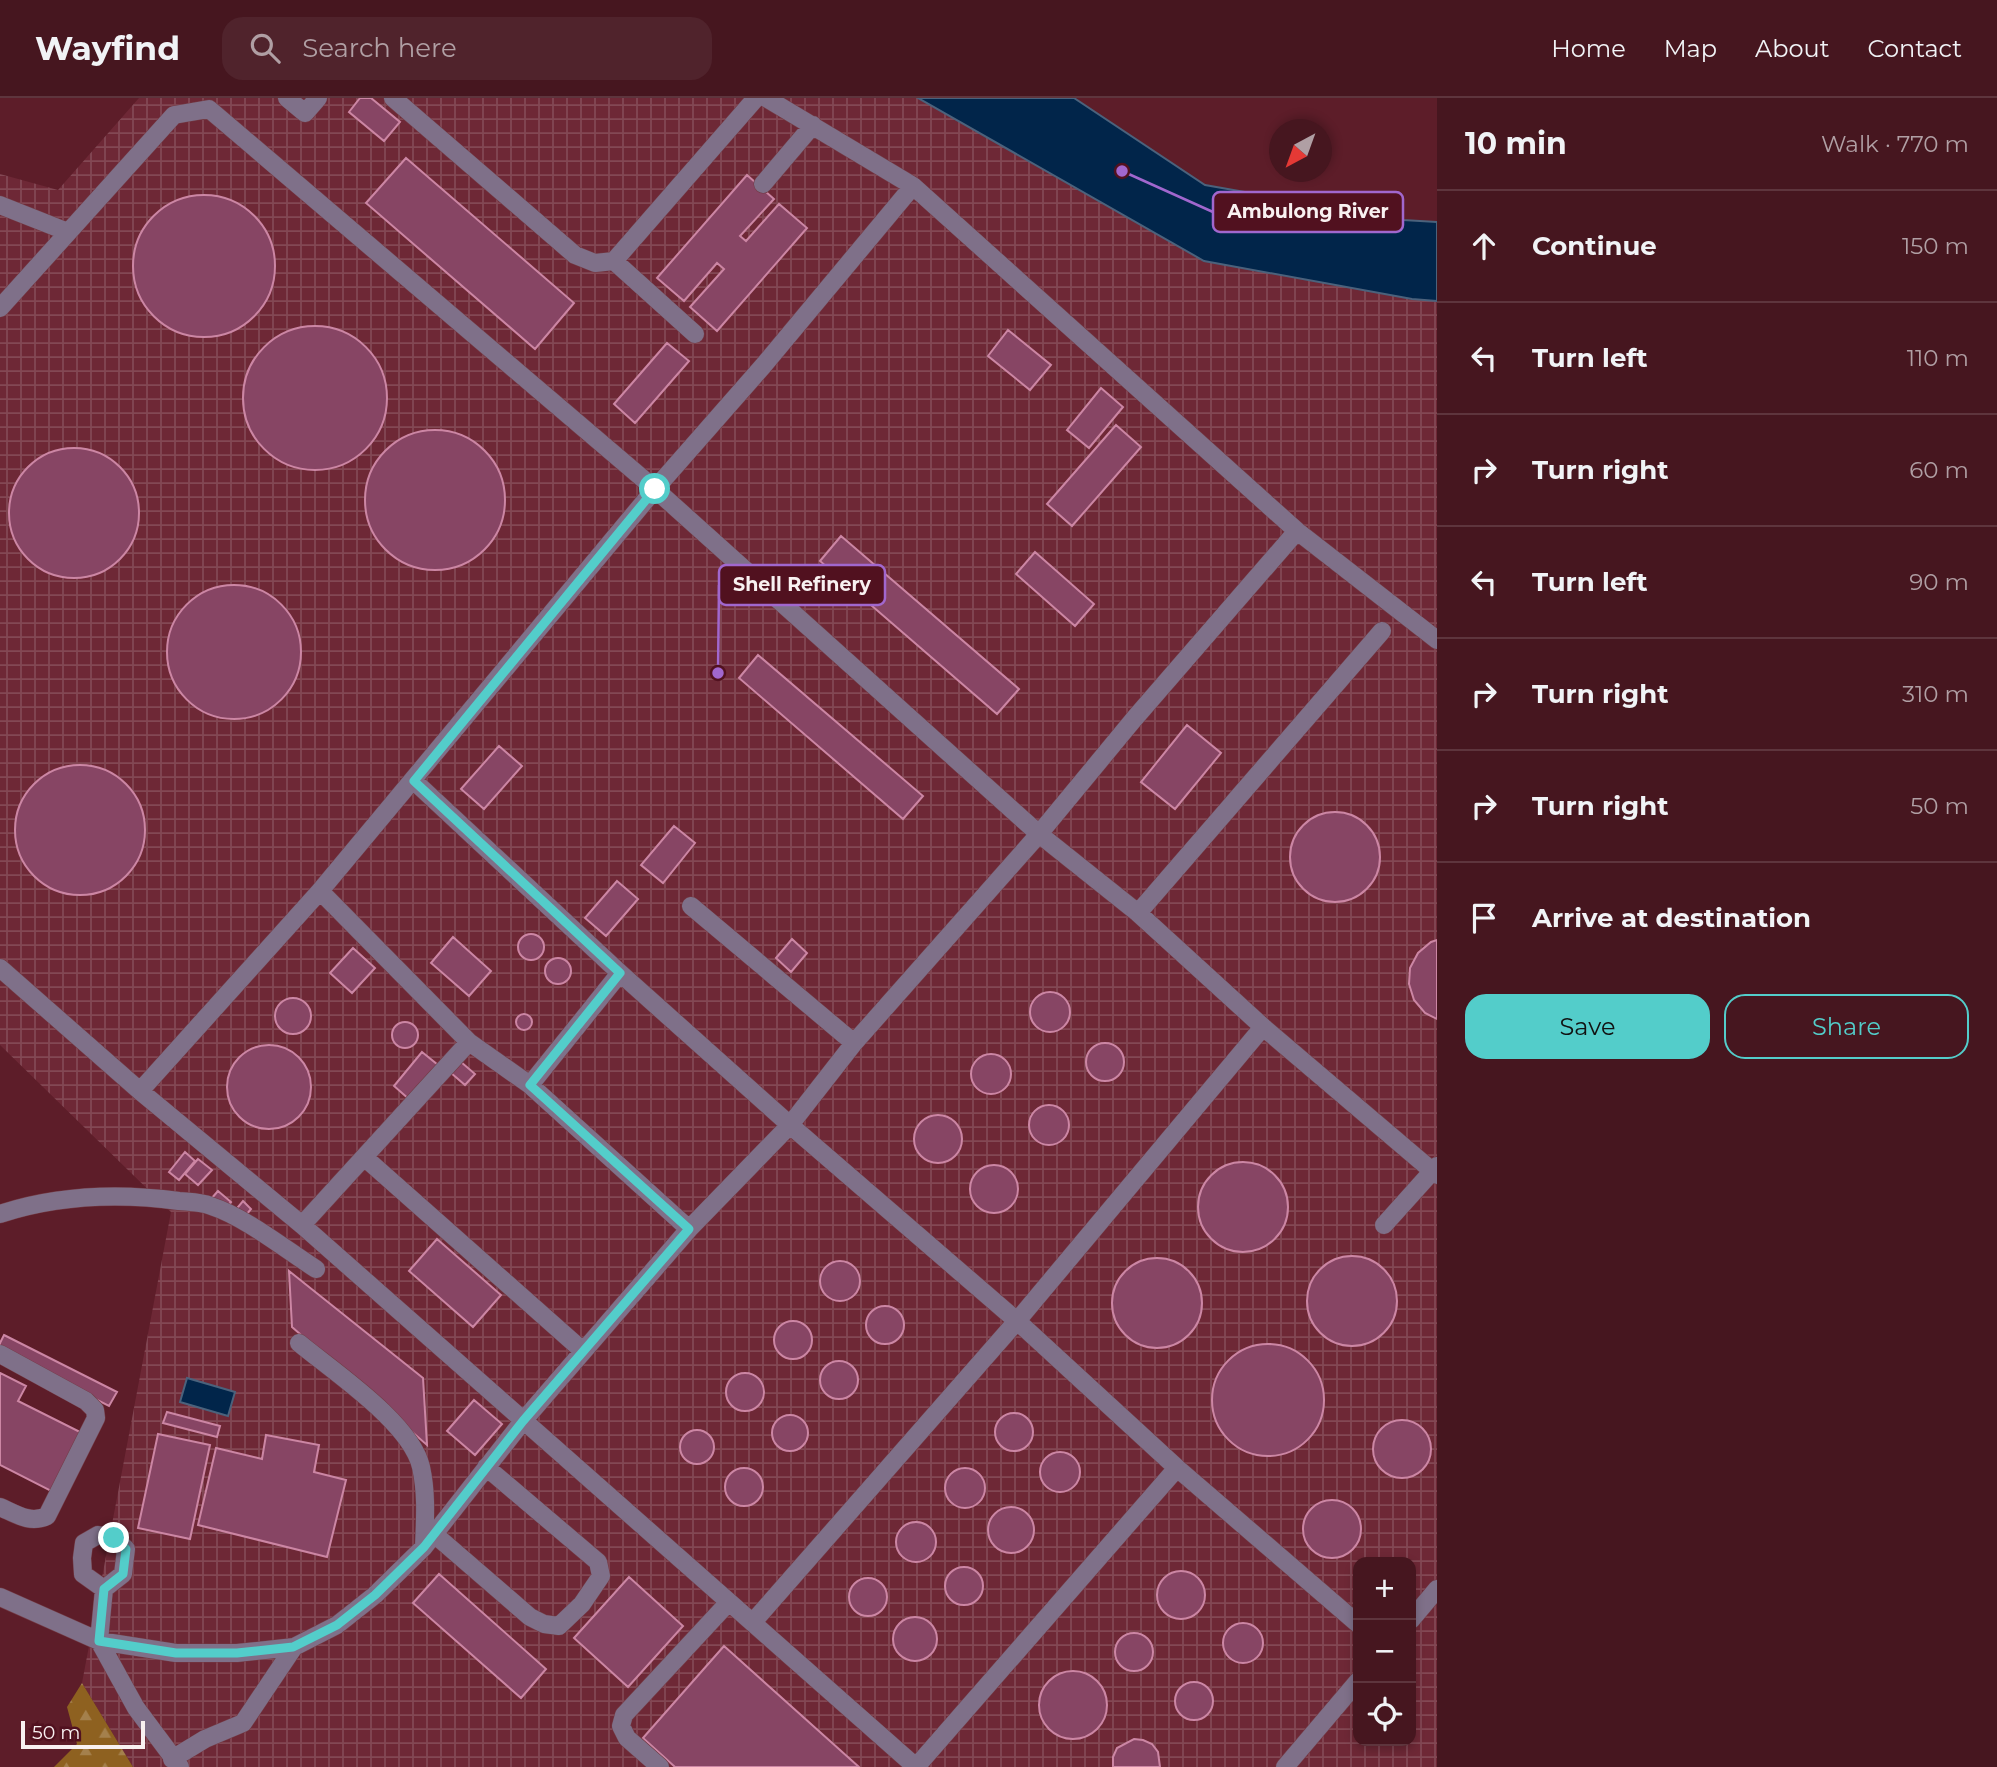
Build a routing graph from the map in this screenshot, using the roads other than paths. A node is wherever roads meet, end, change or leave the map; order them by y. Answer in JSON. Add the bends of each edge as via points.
{"nodes":[{"id":1,"x":287,"y":98,"type":"edge"},
{"id":2,"x":318,"y":98,"type":"edge"},
{"id":3,"x":756,"y":98,"type":"edge"},
{"id":4,"x":766,"y":98,"type":"edge"},
{"id":5,"x":405,"y":102,"type":"edge"},
{"id":6,"x":813,"y":125,"type":"junction"},
{"id":7,"x":763,"y":184,"type":"dead end"},
{"id":8,"x":913,"y":186,"type":"junction"},
{"id":9,"x":0,"y":205,"type":"edge"},
{"id":10,"x":68,"y":232,"type":"junction"},
{"id":11,"x":614,"y":261,"type":"junction"},
{"id":12,"x":0,"y":308,"type":"edge"},
{"id":13,"x":695,"y":334,"type":"dead end"},
{"id":14,"x":655,"y":489,"type":"junction"},
{"id":15,"x":1297,"y":531,"type":"junction"},
{"id":16,"x":1382,"y":631,"type":"dead end"},
{"id":17,"x":1437,"y":640,"type":"edge"},
{"id":18,"x":414,"y":781,"type":"junction"},
{"id":19,"x":1039,"y":834,"type":"junction"},
{"id":20,"x":320,"y":891,"type":"junction"},
{"id":21,"x":691,"y":906,"type":"dead end"},
{"id":22,"x":1138,"y":913,"type":"junction"},
{"id":23,"x":0,"y":968,"type":"edge"},
{"id":24,"x":620,"y":973,"type":"junction"},
{"id":25,"x":1263,"y":1027,"type":"junction"},
{"id":26,"x":469,"y":1042,"type":"junction"},
{"id":27,"x":854,"y":1043,"type":"junction"},
{"id":28,"x":530,"y":1085,"type":"junction"},
{"id":29,"x":140,"y":1091,"type":"junction"},
{"id":30,"x":790,"y":1125,"type":"junction"},
{"id":31,"x":364,"y":1157,"type":"junction"},
{"id":32,"x":1435,"y":1170,"type":"edge"},
{"id":33,"x":0,"y":1214,"type":"edge"},
{"id":34,"x":302,"y":1225,"type":"junction"},
{"id":35,"x":1384,"y":1225,"type":"dead end"},
{"id":36,"x":689,"y":1229,"type":"junction"},
{"id":37,"x":316,"y":1269,"type":"dead end"},
{"id":38,"x":1017,"y":1321,"type":"junction"},
{"id":39,"x":299,"y":1343,"type":"dead end"},
{"id":40,"x":583,"y":1351,"type":"junction"},
{"id":41,"x":0,"y":1354,"type":"edge"},
{"id":42,"x":523,"y":1421,"type":"junction"},
{"id":43,"x":486,"y":1467,"type":"junction"},
{"id":44,"x":1177,"y":1468,"type":"junction"},
{"id":45,"x":0,"y":1507,"type":"edge"},
{"id":46,"x":429,"y":1541,"type":"junction"},
{"id":47,"x":104,"y":1589,"type":"dead end"},
{"id":48,"x":1437,"y":1589,"type":"edge"},
{"id":49,"x":0,"y":1597,"type":"edge"},
{"id":50,"x":728,"y":1602,"type":"junction"},
{"id":51,"x":1416,"y":1614,"type":"edge"},
{"id":52,"x":1353,"y":1620,"type":"edge"},
{"id":53,"x":753,"y":1622,"type":"junction"},
{"id":54,"x":99,"y":1641,"type":"junction"},
{"id":55,"x":293,"y":1647,"type":"junction"},
{"id":56,"x":1356,"y":1683,"type":"edge"},
{"id":57,"x":176,"y":1763,"type":"edge"},
{"id":58,"x":660,"y":1767,"type":"edge"},
{"id":59,"x":916,"y":1767,"type":"edge"},
{"id":60,"x":1285,"y":1767,"type":"edge"}],
"edges":[{"from":1,"to":2,"type":"lane","via":[[305,113]]},
{"from":3,"to":11,"type":"lane"},
{"from":4,"to":6,"type":"lane"},
{"from":5,"to":11,"type":"lane","via":[[575,256],[595,263]]},
{"from":6,"to":7,"type":"lane"},
{"from":6,"to":8,"type":"lane"},
{"from":8,"to":14,"type":"lane"},
{"from":8,"to":15,"type":"lane"},
{"from":9,"to":10,"type":"lane"},
{"from":10,"to":12,"type":"lane"},
{"from":10,"to":14,"type":"lane","via":[[174,115],[209,109]]},
{"from":11,"to":13,"type":"lane"},
{"from":14,"to":18,"type":"lane"},
{"from":14,"to":19,"type":"lane"},
{"from":15,"to":17,"type":"lane"},
{"from":15,"to":19,"type":"lane"},
{"from":16,"to":22,"type":"lane"},
{"from":18,"to":20,"type":"lane"},
{"from":18,"to":24,"type":"lane"},
{"from":19,"to":22,"type":"lane"},
{"from":19,"to":27,"type":"lane"},
{"from":20,"to":26,"type":"lane"},
{"from":20,"to":29,"type":"lane"},
{"from":21,"to":27,"type":"lane"},
{"from":22,"to":25,"type":"lane"},
{"from":23,"to":29,"type":"lane"},
{"from":24,"to":28,"type":"lane"},
{"from":24,"to":30,"type":"lane"},
{"from":25,"to":32,"type":"lane"},
{"from":25,"to":38,"type":"lane"},
{"from":26,"to":28,"type":"lane"},
{"from":26,"to":31,"type":"lane"},
{"from":27,"to":30,"type":"lane"},
{"from":28,"to":36,"type":"lane"},
{"from":29,"to":34,"type":"lane"},
{"from":30,"to":36,"type":"lane"},
{"from":30,"to":38,"type":"lane"},
{"from":31,"to":34,"type":"lane"},
{"from":31,"to":40,"type":"lane"},
{"from":32,"to":35,"type":"lane"},
{"from":33,"to":37,"type":"lane","via":[[82,1197],[154,1198],[209,1205]]},
{"from":34,"to":42,"type":"lane"},
{"from":36,"to":40,"type":"lane"},
{"from":38,"to":44,"type":"lane"},
{"from":38,"to":53,"type":"lane"},
{"from":39,"to":46,"type":"lane","via":[[388,1416],[411,1443],[421,1464]]},
{"from":40,"to":42,"type":"lane"},
{"from":41,"to":45,"type":"lane","via":[[86,1401],[96,1418],[47,1516],[28,1520]]},
{"from":42,"to":43,"type":"lane"},
{"from":42,"to":50,"type":"lane"},
{"from":43,"to":46,"type":"lane"},
{"from":43,"to":46,"type":"lane","via":[[598,1562],[601,1576],[582,1604],[559,1626],[544,1625]]},
{"from":44,"to":52,"type":"lane"},
{"from":44,"to":59,"type":"lane"},
{"from":46,"to":55,"type":"lane","via":[[337,1625]]},
{"from":47,"to":54,"type":"lane"},
{"from":48,"to":51,"type":"lane"},
{"from":49,"to":54,"type":"lane"},
{"from":50,"to":53,"type":"lane"},
{"from":50,"to":58,"type":"lane","via":[[624,1716],[621,1726],[627,1738]]},
{"from":53,"to":59,"type":"lane"},
{"from":54,"to":55,"type":"lane","via":[[176,1653]]},
{"from":54,"to":57,"type":"lane","via":[[136,1708]]},
{"from":55,"to":57,"type":"lane","via":[[243,1723],[205,1739]]},
{"from":56,"to":60,"type":"lane"}]}
